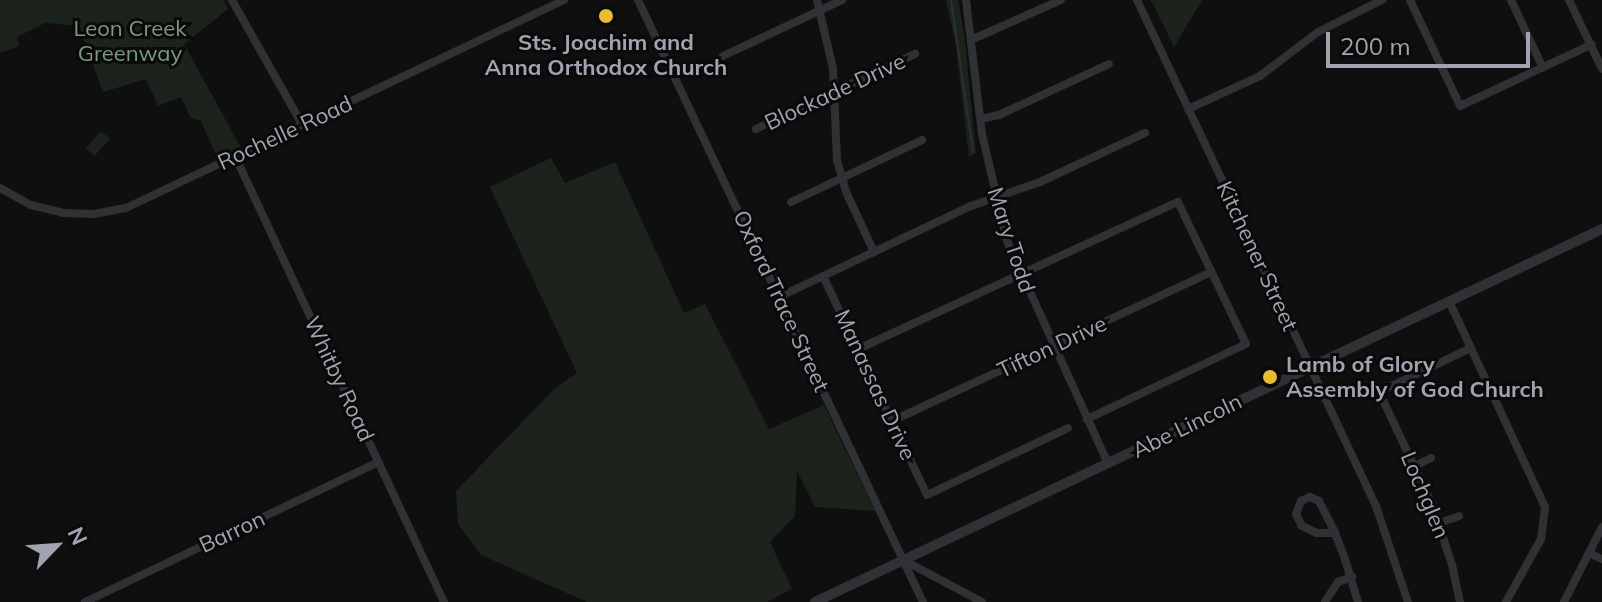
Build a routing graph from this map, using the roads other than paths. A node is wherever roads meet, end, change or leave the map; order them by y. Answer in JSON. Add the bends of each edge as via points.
{"nodes":[{"id":1,"x":232,"y":0,"type":"edge"},
{"id":2,"x":564,"y":0,"type":"edge"},
{"id":3,"x":638,"y":0,"type":"edge"},
{"id":4,"x":817,"y":0,"type":"edge"},
{"id":5,"x":842,"y":0,"type":"edge"},
{"id":6,"x":966,"y":0,"type":"edge"},
{"id":7,"x":1061,"y":0,"type":"edge"},
{"id":8,"x":1137,"y":0,"type":"edge"},
{"id":9,"x":1382,"y":0,"type":"edge"},
{"id":10,"x":1410,"y":0,"type":"edge"},
{"id":11,"x":1511,"y":0,"type":"edge"},
{"id":12,"x":1569,"y":0,"type":"edge"},
{"id":13,"x":821,"y":10,"type":"junction"},
{"id":14,"x":973,"y":39,"type":"junction"},
{"id":15,"x":1591,"y":45,"type":"junction"},
{"id":16,"x":915,"y":54,"type":"dead end"},
{"id":17,"x":723,"y":56,"type":"dead end"},
{"id":18,"x":1109,"y":64,"type":"dead end"},
{"id":19,"x":1543,"y":68,"type":"junction"},
{"id":20,"x":1602,"y":69,"type":"edge"},
{"id":21,"x":835,"y":91,"type":"junction"},
{"id":22,"x":1188,"y":109,"type":"junction"},
{"id":23,"x":981,"y":119,"type":"junction"},
{"id":24,"x":302,"y":124,"type":"junction"},
{"id":25,"x":756,"y":129,"type":"dead end"},
{"id":26,"x":1145,"y":133,"type":"dead end"},
{"id":27,"x":922,"y":140,"type":"dead end"},
{"id":28,"x":235,"y":156,"type":"junction"},
{"id":29,"x":842,"y":178,"type":"junction"},
{"id":30,"x":0,"y":188,"type":"edge"},
{"id":31,"x":995,"y":199,"type":"junction"},
{"id":32,"x":791,"y":202,"type":"dead end"},
{"id":33,"x":1602,"y":229,"type":"edge"},
{"id":34,"x":874,"y":252,"type":"junction"},
{"id":35,"x":1211,"y":272,"type":"junction"},
{"id":36,"x":1019,"y":274,"type":"junction"},
{"id":37,"x":823,"y":276,"type":"junction"},
{"id":38,"x":779,"y":297,"type":"junction"},
{"id":39,"x":1449,"y":301,"type":"junction"},
{"id":40,"x":1052,"y":347,"type":"junction"},
{"id":41,"x":1471,"y":348,"type":"junction"},
{"id":42,"x":858,"y":349,"type":"junction"},
{"id":43,"x":1310,"y":367,"type":"junction"},
{"id":44,"x":1087,"y":419,"type":"junction"},
{"id":45,"x":892,"y":421,"type":"junction"},
{"id":46,"x":1068,"y":428,"type":"dead end"},
{"id":47,"x":1431,"y":458,"type":"dead end"},
{"id":48,"x":378,"y":462,"type":"junction"},
{"id":49,"x":1108,"y":464,"type":"junction"},
{"id":50,"x":1415,"y":466,"type":"junction"},
{"id":51,"x":1459,"y":516,"type":"dead end"},
{"id":52,"x":1439,"y":523,"type":"junction"},
{"id":53,"x":1602,"y":527,"type":"edge"},
{"id":54,"x":1335,"y":533,"type":"junction"},
{"id":55,"x":1589,"y":553,"type":"junction"},
{"id":56,"x":1602,"y":559,"type":"edge"},
{"id":57,"x":903,"y":560,"type":"junction"},
{"id":58,"x":1352,"y":577,"type":"junction"},
{"id":59,"x":85,"y":602,"type":"edge"},
{"id":60,"x":444,"y":602,"type":"edge"},
{"id":61,"x":815,"y":602,"type":"edge"},
{"id":62,"x":923,"y":602,"type":"edge"},
{"id":63,"x":982,"y":602,"type":"edge"},
{"id":64,"x":1325,"y":602,"type":"edge"},
{"id":65,"x":1358,"y":602,"type":"edge"},
{"id":66,"x":1408,"y":602,"type":"edge"},
{"id":67,"x":1460,"y":602,"type":"edge"},
{"id":68,"x":1506,"y":602,"type":"edge"},
{"id":69,"x":1564,"y":602,"type":"edge"}],
"edges":[{"from":1,"to":24,"type":"street"},
{"from":2,"to":24,"type":"street","name":"Rochelle Road"},
{"from":3,"to":38,"type":"street","name":"Oxford Trace Street"},
{"from":4,"to":13,"type":"street"},
{"from":5,"to":13,"type":"street"},
{"from":6,"to":14,"type":"street","name":"Mary Todd"},
{"from":7,"to":14,"type":"street"},
{"from":8,"to":22,"type":"street","name":"Kitchener Street"},
{"from":9,"to":22,"type":"street","via":[[1318,32],[1260,76]]},
{"from":10,"to":19,"type":"street","via":[[1460,106]]},
{"from":11,"to":19,"type":"street"},
{"from":12,"to":15,"type":"street"},
{"from":13,"to":17,"type":"street"},
{"from":13,"to":21,"type":"street"},
{"from":14,"to":23,"type":"street","name":"Mary Todd"},
{"from":15,"to":19,"type":"street"},
{"from":15,"to":20,"type":"street"},
{"from":16,"to":21,"type":"street","name":"Blockade Drive"},
{"from":18,"to":23,"type":"street"},
{"from":21,"to":25,"type":"street","name":"Blockade Drive"},
{"from":21,"to":29,"type":"street"},
{"from":22,"to":43,"type":"street","name":"Kitchener Street"},
{"from":23,"to":31,"type":"street","name":"Mary Todd"},
{"from":24,"to":28,"type":"street","name":"Rochelle Road"},
{"from":26,"to":31,"type":"street"},
{"from":27,"to":29,"type":"street"},
{"from":28,"to":30,"type":"street","name":"Rochelle Road","via":[[110,212],[52,211]]},
{"from":28,"to":48,"type":"street","name":"Whitby Road"},
{"from":29,"to":32,"type":"street"},
{"from":29,"to":34,"type":"street"},
{"from":31,"to":34,"type":"street"},
{"from":31,"to":36,"type":"street","name":"Mary Todd"},
{"from":33,"to":39,"type":"street","name":"Abe Lincoln"},
{"from":34,"to":37,"type":"street"},
{"from":35,"to":36,"type":"street","via":[[1178,202]]},
{"from":35,"to":40,"type":"street","name":"Tifton Drive"},
{"from":35,"to":44,"type":"street","via":[[1246,344]]},
{"from":36,"to":40,"type":"street","name":"Mary Todd"},
{"from":36,"to":42,"type":"street"},
{"from":37,"to":38,"type":"street"},
{"from":37,"to":42,"type":"street","name":"Manassas Drive"},
{"from":38,"to":57,"type":"street","name":"Oxford Trace Street"},
{"from":39,"to":41,"type":"street"},
{"from":39,"to":43,"type":"street","name":"Abe Lincoln"},
{"from":40,"to":44,"type":"street","name":"Mary Todd"},
{"from":40,"to":45,"type":"street","name":"Tifton Drive"},
{"from":41,"to":50,"type":"street","name":"Lochglen","via":[[1379,392]]},
{"from":41,"to":68,"type":"street","via":[[1545,507],[1541,539]]},
{"from":42,"to":45,"type":"street","name":"Manassas Drive"},
{"from":43,"to":49,"type":"street","name":"Abe Lincoln"},
{"from":43,"to":66,"type":"street","name":"Kitchener Street","via":[[1376,506]]},
{"from":44,"to":49,"type":"street","name":"Mary Todd"},
{"from":45,"to":46,"type":"street","name":"Manassas Drive","via":[[927,495]]},
{"from":47,"to":50,"type":"street"},
{"from":48,"to":59,"type":"street","name":"Barron"},
{"from":48,"to":60,"type":"street","name":"Whitby Road"},
{"from":49,"to":57,"type":"street","name":"Abe Lincoln"},
{"from":50,"to":52,"type":"street","name":"Lochglen"},
{"from":51,"to":52,"type":"street"},
{"from":52,"to":67,"type":"street","name":"Lochglen"},
{"from":53,"to":55,"type":"street"},
{"from":54,"to":54,"type":"street","via":[[1302,526],[1296,514],[1301,501],[1315,498]]},
{"from":54,"to":58,"type":"street"},
{"from":55,"to":56,"type":"street"},
{"from":55,"to":69,"type":"street"},
{"from":57,"to":61,"type":"street","name":"Abe Lincoln"},
{"from":57,"to":62,"type":"street","name":"Oxford Trace Street"},
{"from":57,"to":63,"type":"street"},
{"from":58,"to":64,"type":"street","via":[[1338,582]]},
{"from":58,"to":65,"type":"street"}]}
